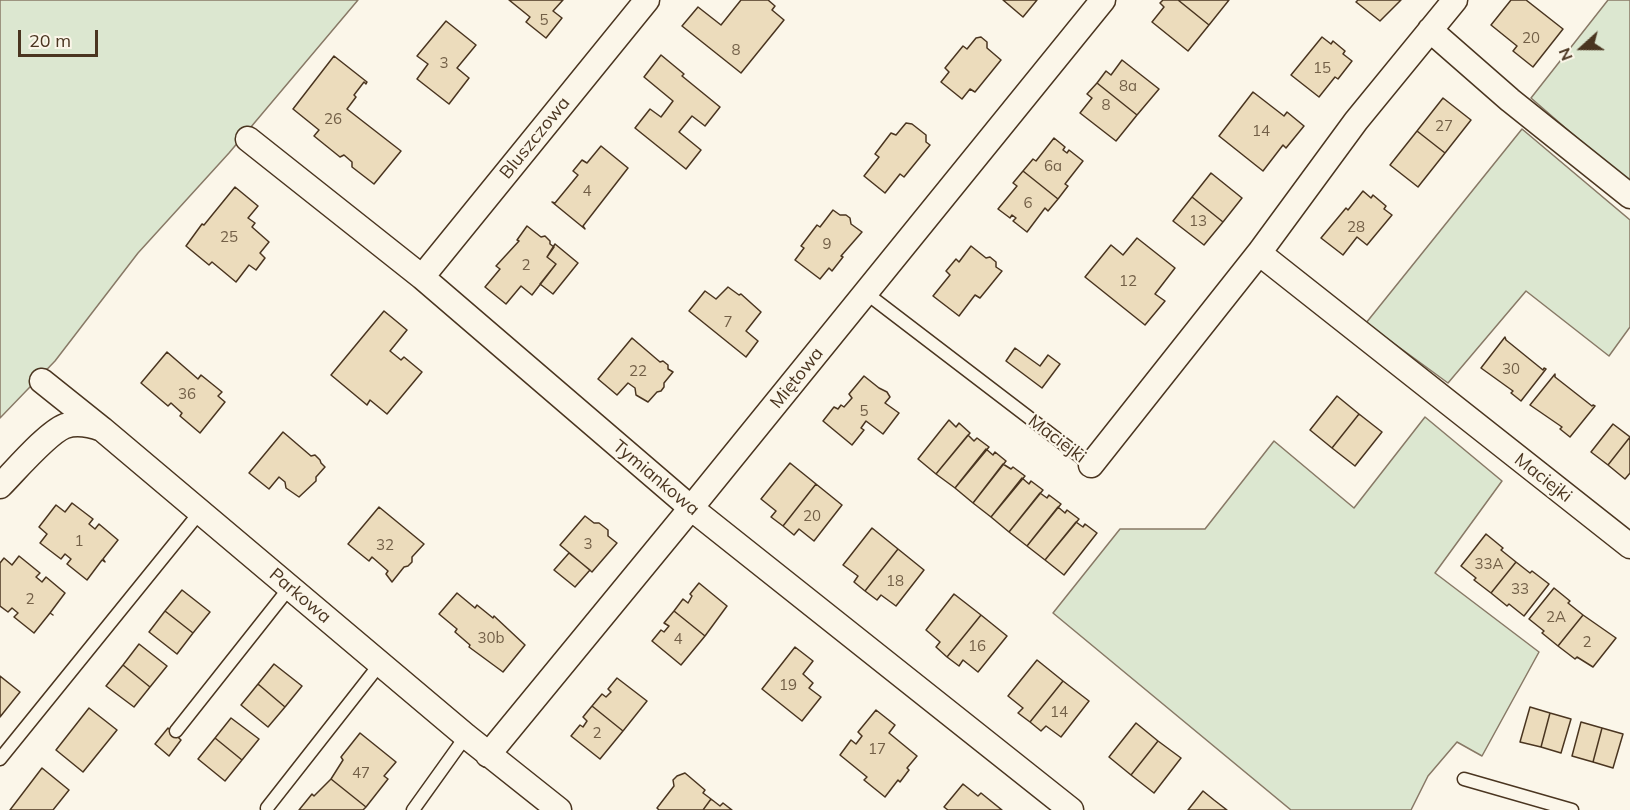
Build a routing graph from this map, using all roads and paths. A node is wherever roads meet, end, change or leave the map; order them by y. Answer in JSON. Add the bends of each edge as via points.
{"nodes":[{"id":1,"x":647,"y":0,"type":"edge"},
{"id":2,"x":1103,"y":0,"type":"edge"},
{"id":3,"x":1455,"y":0,"type":"edge"},
{"id":4,"x":1430,"y":30,"type":"junction"},
{"id":5,"x":248,"y":139,"type":"dead end"},
{"id":6,"x":1630,"y":196,"type":"edge"},
{"id":7,"x":1259,"y":253,"type":"junction"},
{"id":8,"x":422,"y":277,"type":"junction"},
{"id":9,"x":866,"y":293,"type":"junction"},
{"id":10,"x":42,"y":381,"type":"dead end"},
{"id":11,"x":102,"y":429,"type":"junction"},
{"id":12,"x":1091,"y":465,"type":"joint"},
{"id":13,"x":0,"y":486,"type":"edge"},
{"id":14,"x":691,"y":508,"type":"junction"},
{"id":15,"x":200,"y":512,"type":"junction"},
{"id":16,"x":1630,"y":546,"type":"edge"},
{"id":17,"x":290,"y":587,"type":"junction"},
{"id":18,"x":380,"y":664,"type":"junction"},
{"id":19,"x":176,"y":731,"type":"dead end"},
{"id":20,"x":466,"y":736,"type":"junction"},
{"id":21,"x":488,"y":755,"type":"junction"},
{"id":22,"x":0,"y":759,"type":"edge"},
{"id":23,"x":1464,"y":779,"type":"dead end"},
{"id":24,"x":267,"y":808,"type":"dead end"},
{"id":25,"x":413,"y":810,"type":"edge"},
{"id":26,"x":559,"y":810,"type":"edge"},
{"id":27,"x":1071,"y":810,"type":"edge"},
{"id":28,"x":1572,"y":810,"type":"edge"}],
"edges":[{"from":1,"to":8,"type":"street","name":"Bluszczowa"},
{"from":2,"to":9,"type":"street","name":"Miętowa"},
{"from":3,"to":4,"type":"street","name":"Maciejki"},
{"from":4,"to":6,"type":"street"},
{"from":4,"to":7,"type":"street","name":"Maciejki","via":[[1356,121]]},
{"from":5,"to":8,"type":"street","name":"Tymiankowa"},
{"from":7,"to":12,"type":"street","name":"Maciejki"},
{"from":7,"to":16,"type":"street","name":"Maciejki"},
{"from":8,"to":14,"type":"street","name":"Tymiankowa"},
{"from":9,"to":12,"type":"lane","name":"Maciejki"},
{"from":9,"to":14,"type":"street","name":"Miętowa"},
{"from":10,"to":11,"type":"street","name":"Parkowa"},
{"from":11,"to":13,"type":"street","via":[[87,424],[66,426]]},
{"from":11,"to":15,"type":"street","name":"Parkowa"},
{"from":14,"to":21,"type":"street","name":"Miętowa"},
{"from":14,"to":27,"type":"street","name":"Tymiankowa"},
{"from":15,"to":17,"type":"street","name":"Parkowa"},
{"from":15,"to":22,"type":"lane"},
{"from":17,"to":18,"type":"street","name":"Parkowa"},
{"from":17,"to":19,"type":"lane"},
{"from":18,"to":20,"type":"street","name":"Parkowa"},
{"from":18,"to":24,"type":"lane"},
{"from":20,"to":21,"type":"street","name":"Parkowa"},
{"from":20,"to":25,"type":"lane"},
{"from":21,"to":26,"type":"street","name":"Parkowa"},
{"from":23,"to":28,"type":"lane"}]}
